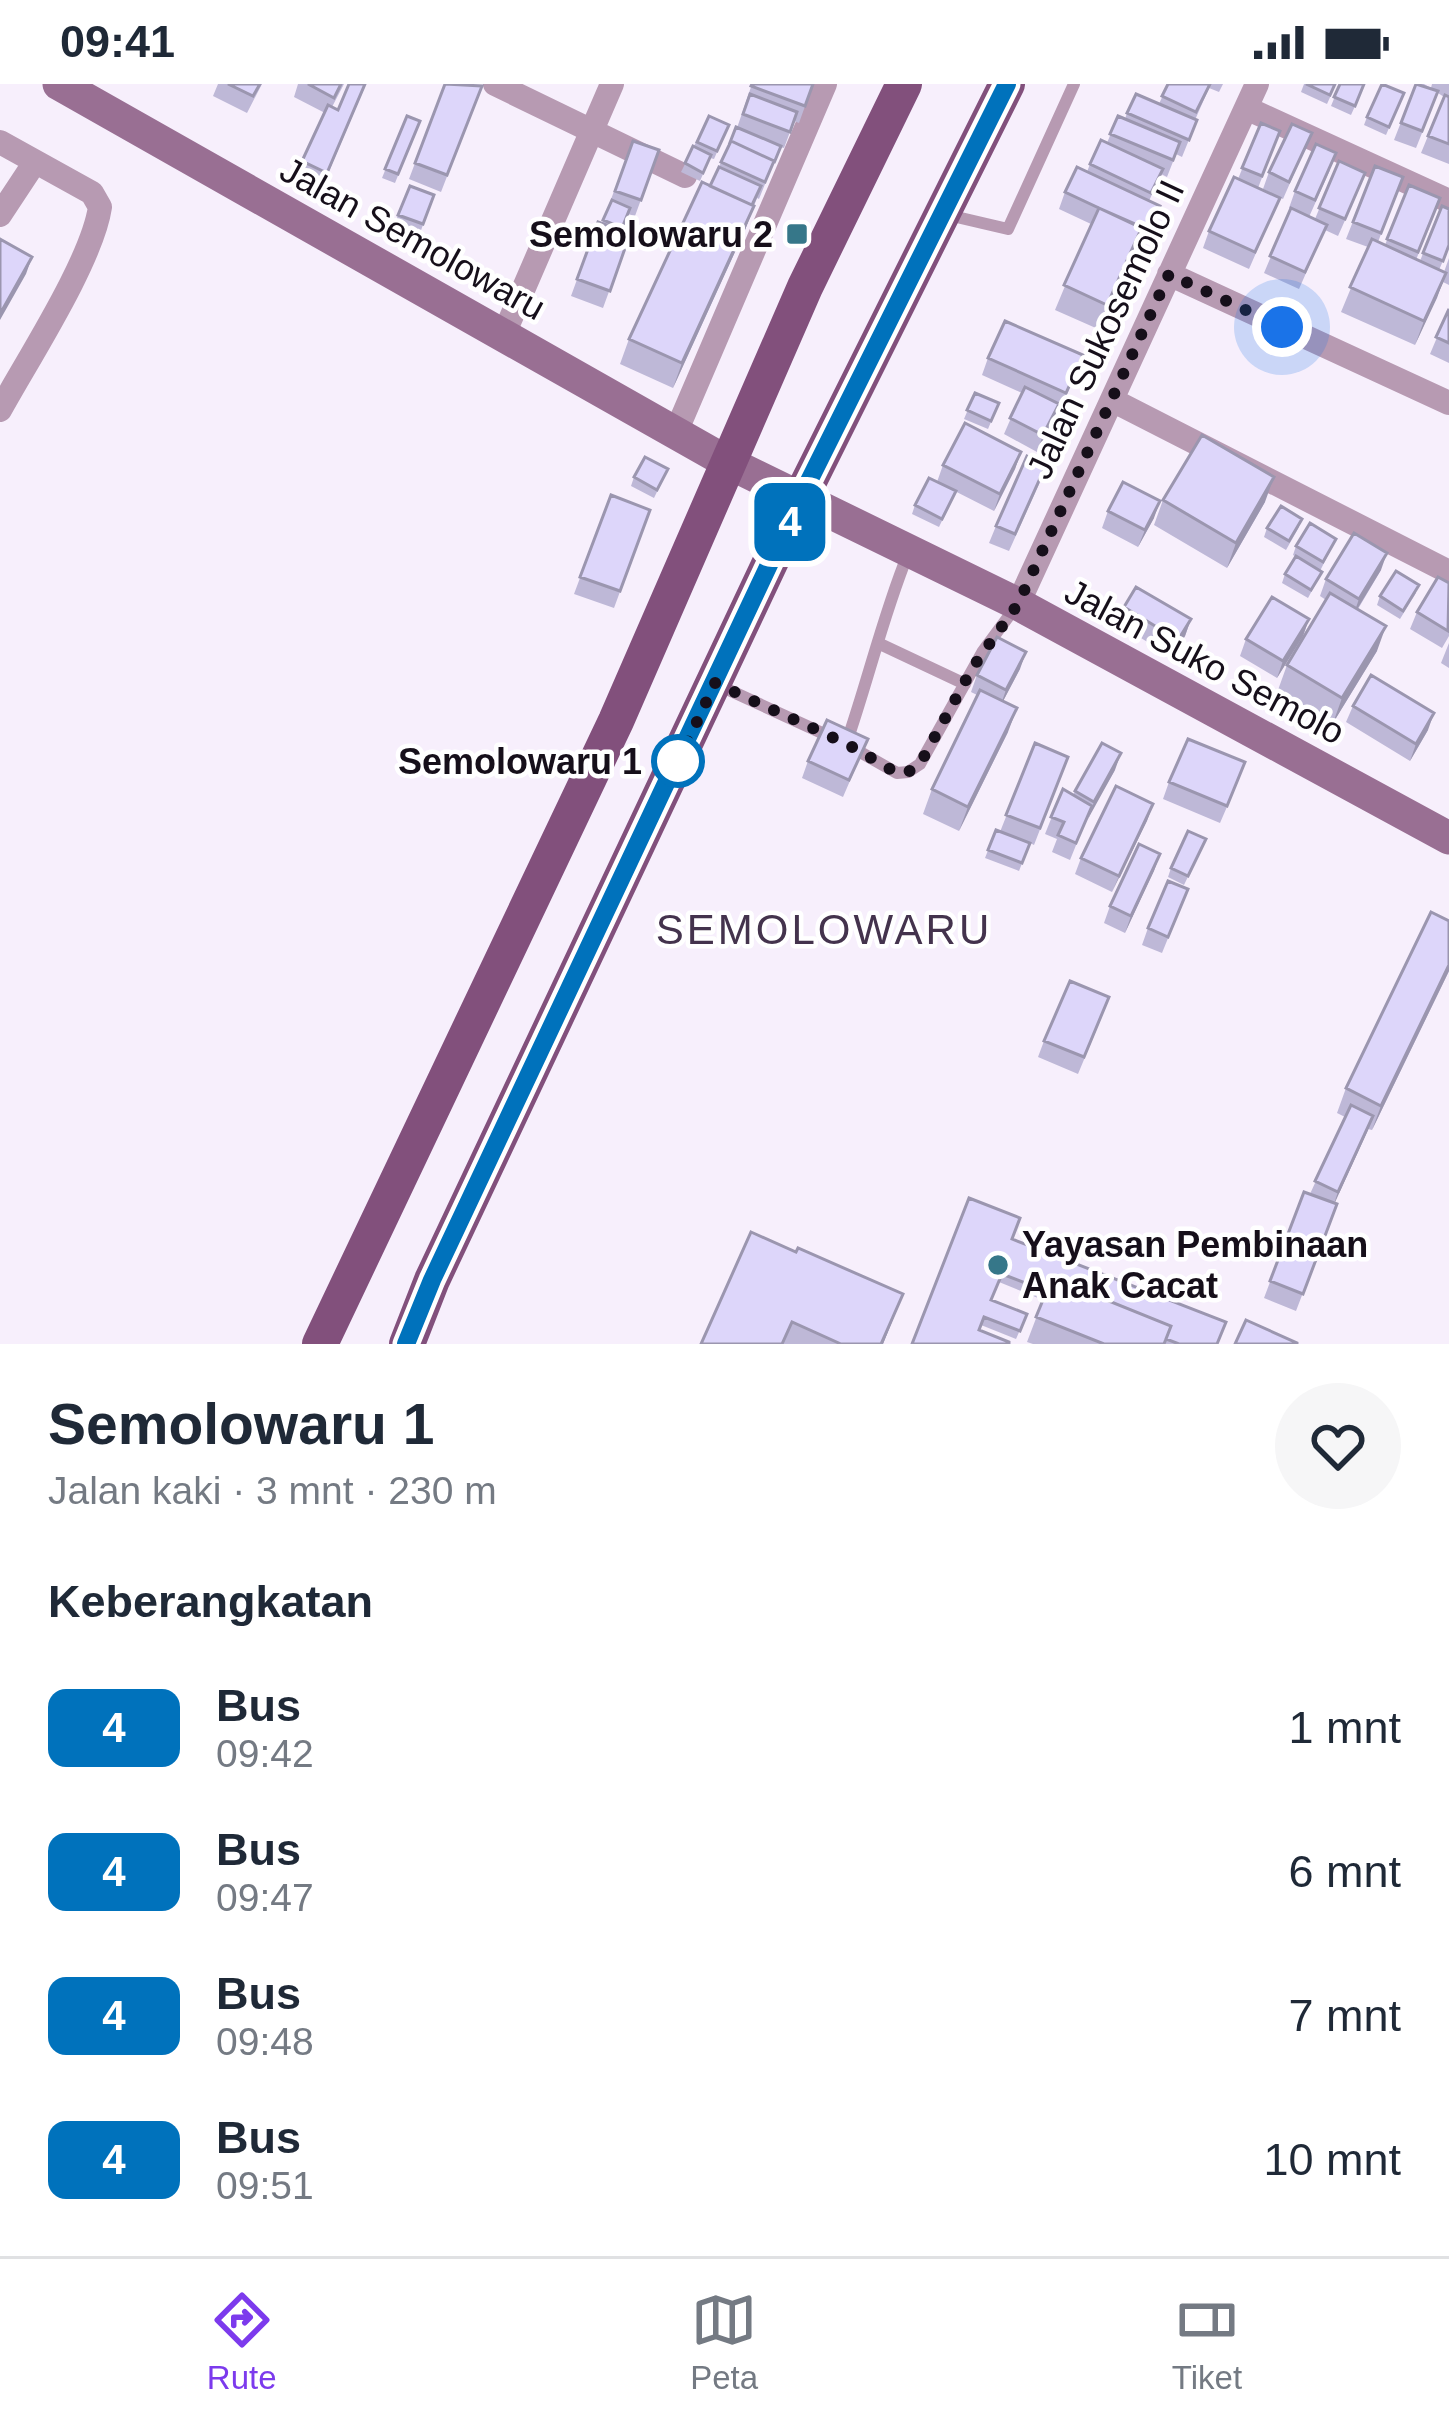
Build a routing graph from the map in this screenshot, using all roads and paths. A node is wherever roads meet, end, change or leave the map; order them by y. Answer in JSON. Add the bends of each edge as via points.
{"nodes":[{"id":1,"x":59,"y":84,"type":"edge"},
{"id":2,"x":495,"y":84,"type":"edge"},
{"id":3,"x":612,"y":84,"type":"edge"},
{"id":4,"x":825,"y":84,"type":"edge"},
{"id":5,"x":904,"y":84,"type":"edge"},
{"id":6,"x":1007,"y":84,"type":"edge"},
{"id":7,"x":1074,"y":84,"type":"edge"},
{"id":8,"x":1257,"y":84,"type":"edge"},
{"id":9,"x":1246,"y":108,"type":"junction"},
{"id":10,"x":590,"y":129,"type":"junction"},
{"id":11,"x":0,"y":142,"type":"edge"},
{"id":12,"x":35,"y":161,"type":"junction"},
{"id":13,"x":685,"y":176,"type":"edge"},
{"id":14,"x":1449,"y":201,"type":"edge"},
{"id":15,"x":944,"y":214,"type":"junction"},
{"id":16,"x":0,"y":215,"type":"edge"},
{"id":17,"x":1169,"y":274,"type":"junction"},
{"id":18,"x":504,"y":334,"type":"junction"},
{"id":19,"x":1112,"y":400,"type":"junction"},
{"id":20,"x":1449,"y":403,"type":"edge"},
{"id":21,"x":0,"y":410,"type":"edge"},
{"id":22,"x":676,"y":433,"type":"junction"},
{"id":23,"x":727,"y":462,"type":"junction"},
{"id":24,"x":800,"y":499,"type":"junction"},
{"id":25,"x":909,"y":552,"type":"junction"},
{"id":26,"x":1449,"y":572,"type":"edge"},
{"id":27,"x":1018,"y":604,"type":"junction"},
{"id":28,"x":880,"y":644,"type":"junction"},
{"id":29,"x":715,"y":683,"type":"junction"},
{"id":30,"x":965,"y":684,"type":"junction"},
{"id":31,"x":847,"y":744,"type":"junction"},
{"id":32,"x":1449,"y":838,"type":"edge"},
{"id":33,"x":320,"y":1344,"type":"edge"},
{"id":34,"x":406,"y":1344,"type":"edge"}],
"edges":[{"from":1,"to":18,"type":"main road","name":"Jalan Semolowaru"},
{"from":2,"to":10,"type":"street"},
{"from":3,"to":10,"type":"street"},
{"from":4,"to":22,"type":"street"},
{"from":5,"to":23,"type":"main road"},
{"from":6,"to":15,"type":"main road"},
{"from":7,"to":15,"type":"lane","via":[[1008,229]]},
{"from":8,"to":9,"type":"street","name":"Jalan Sukosemolo II"},
{"from":9,"to":14,"type":"street"},
{"from":9,"to":17,"type":"street","name":"Jalan Sukosemolo II"},
{"from":10,"to":13,"type":"street"},
{"from":10,"to":18,"type":"street"},
{"from":11,"to":12,"type":"street"},
{"from":12,"to":16,"type":"street"},
{"from":12,"to":21,"type":"street","via":[[92,193],[100,207]]},
{"from":15,"to":24,"type":"main road"},
{"from":17,"to":19,"type":"street","name":"Jalan Sukosemolo II"},
{"from":17,"to":20,"type":"street"},
{"from":18,"to":22,"type":"main road","name":"Jalan Semolowaru"},
{"from":19,"to":26,"type":"street"},
{"from":19,"to":27,"type":"street","name":"Jalan Sukosemolo II"},
{"from":22,"to":23,"type":"main road","name":"Jalan Semolowaru"},
{"from":23,"to":24,"type":"main road","name":"Jalan Suko Semolo"},
{"from":23,"to":33,"type":"main road","via":[[616,721]]},
{"from":24,"to":25,"type":"main road","name":"Jalan Suko Semolo"},
{"from":24,"to":29,"type":"main road"},
{"from":25,"to":27,"type":"main road","name":"Jalan Suko Semolo"},
{"from":25,"to":28,"type":"lane"},
{"from":27,"to":30,"type":"lane"},
{"from":27,"to":32,"type":"main road","name":"Jalan Suko Semolo"},
{"from":28,"to":30,"type":"lane"},
{"from":28,"to":31,"type":"lane"},
{"from":29,"to":31,"type":"lane"},
{"from":29,"to":34,"type":"main road"},
{"from":30,"to":31,"type":"lane","via":[[908,772]]}]}
